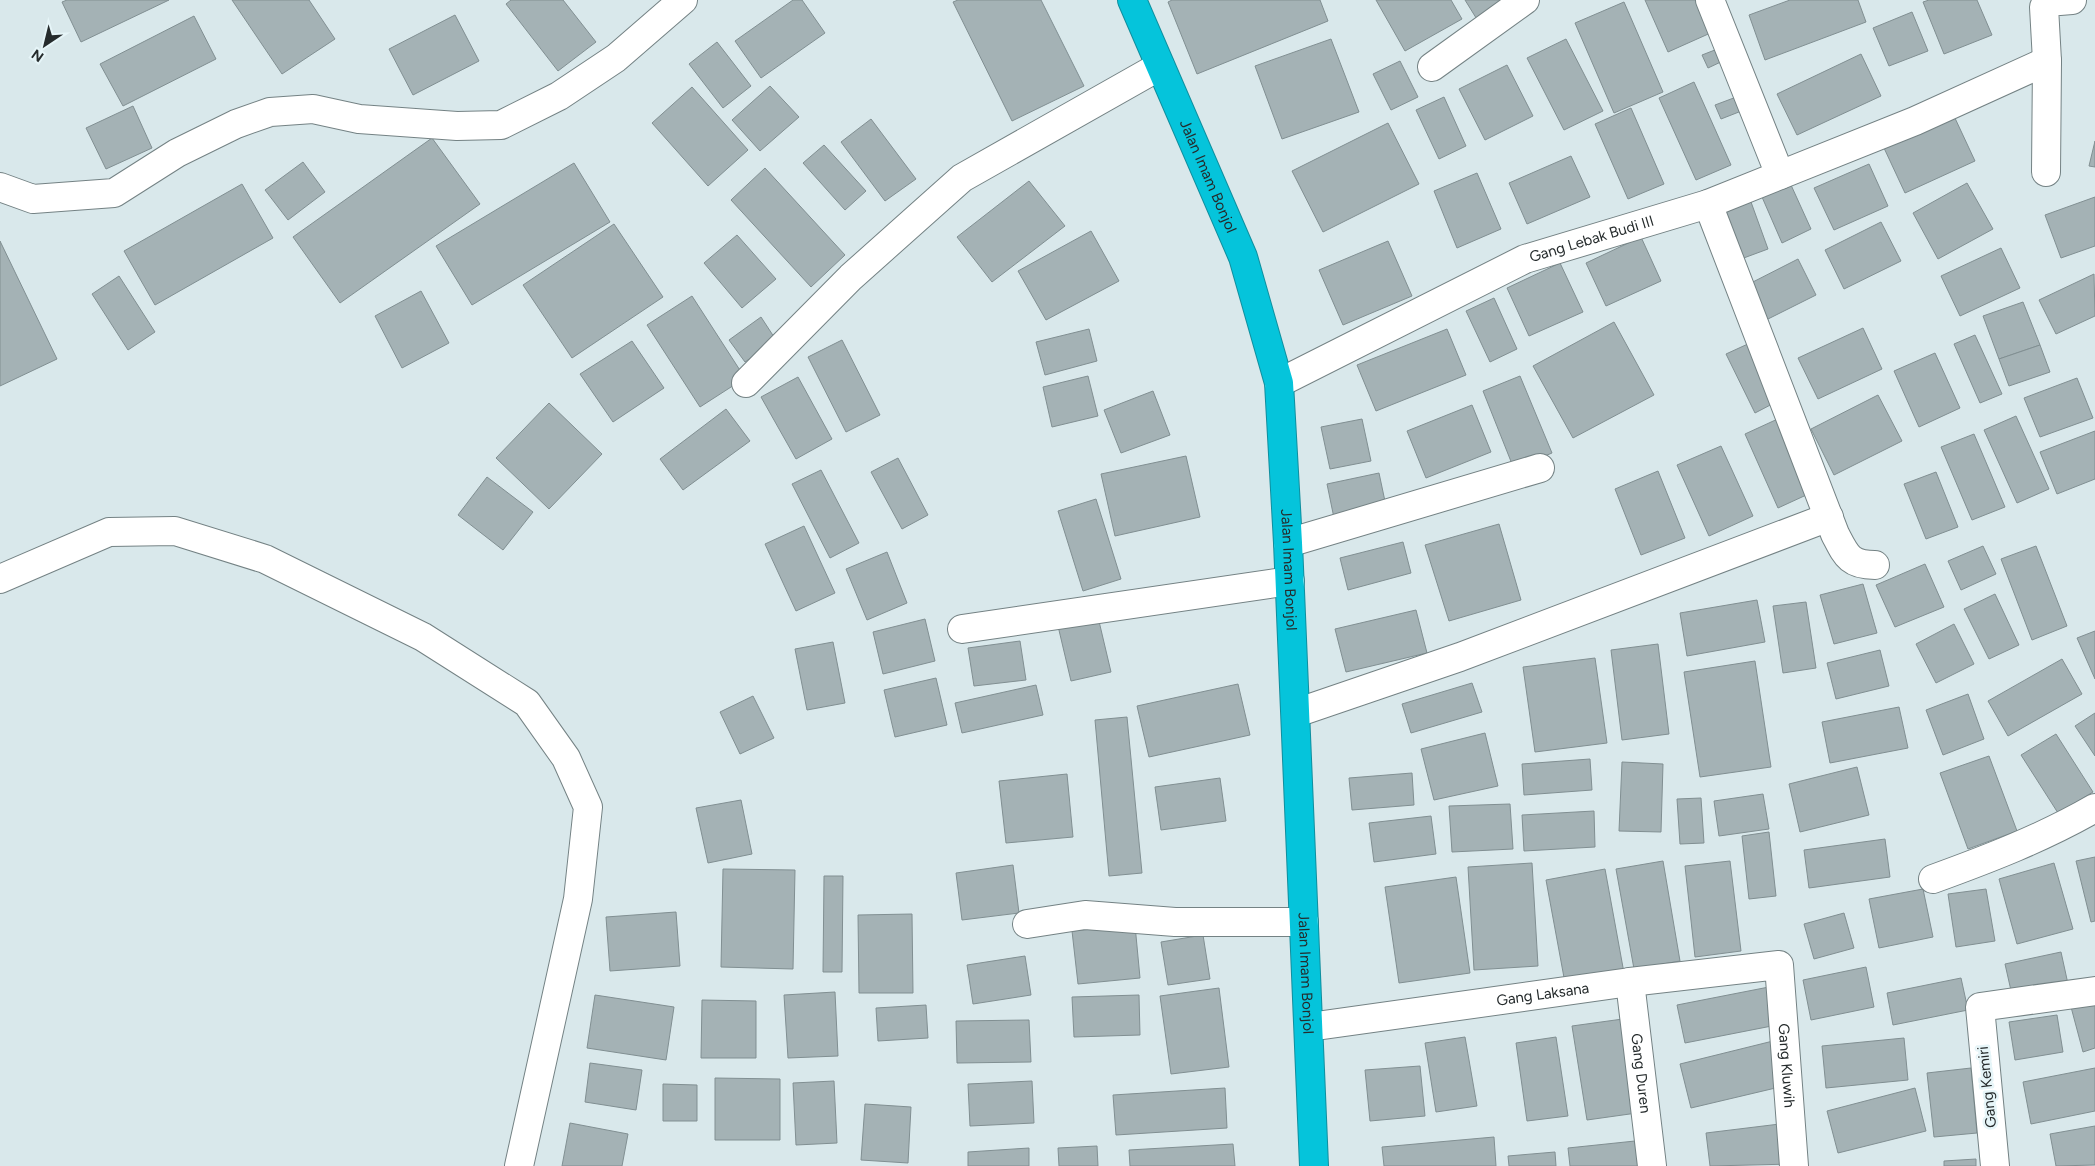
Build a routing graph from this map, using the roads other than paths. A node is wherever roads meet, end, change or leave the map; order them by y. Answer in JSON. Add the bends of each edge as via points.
{"nodes":[{"id":1,"x":683,"y":0,"type":"edge"},
{"id":2,"x":1132,"y":0,"type":"edge"},
{"id":3,"x":1525,"y":0,"type":"edge"},
{"id":4,"x":1710,"y":0,"type":"edge"},
{"id":5,"x":2060,"y":1,"type":"edge"},
{"id":6,"x":2047,"y":61,"type":"junction"},
{"id":7,"x":1160,"y":66,"type":"junction"},
{"id":8,"x":1432,"y":68,"type":"dead end"},
{"id":9,"x":2046,"y":172,"type":"dead end"},
{"id":10,"x":1780,"y":175,"type":"junction"},
{"id":11,"x":0,"y":186,"type":"edge"},
{"id":12,"x":1708,"y":204,"type":"junction"},
{"id":13,"x":746,"y":383,"type":"dead end"},
{"id":14,"x":1279,"y":383,"type":"junction"},
{"id":15,"x":1540,"y":468,"type":"dead end"},
{"id":16,"x":1829,"y":518,"type":"junction"},
{"id":17,"x":1288,"y":543,"type":"junction"},
{"id":18,"x":1874,"y":565,"type":"dead end"},
{"id":19,"x":0,"y":579,"type":"edge"},
{"id":20,"x":1290,"y":581,"type":"junction"},
{"id":21,"x":962,"y":629,"type":"dead end"},
{"id":22,"x":1296,"y":712,"type":"junction"},
{"id":23,"x":2095,"y":808,"type":"edge"},
{"id":24,"x":1933,"y":879,"type":"dead end"},
{"id":25,"x":1304,"y":922,"type":"junction"},
{"id":26,"x":1026,"y":924,"type":"dead end"},
{"id":27,"x":1779,"y":965,"type":"joint"},
{"id":28,"x":1630,"y":982,"type":"junction"},
{"id":29,"x":2095,"y":991,"type":"edge"},
{"id":30,"x":1309,"y":1027,"type":"junction"},
{"id":31,"x":519,"y":1166,"type":"edge"},
{"id":32,"x":1314,"y":1166,"type":"edge"},
{"id":33,"x":1652,"y":1166,"type":"edge"},
{"id":34,"x":1794,"y":1166,"type":"edge"},
{"id":35,"x":1995,"y":1166,"type":"edge"}],
"edges":[{"from":1,"to":11,"type":"street","via":[[616,58],[559,96],[501,125],[457,126],[359,119],[313,109],[270,112],[236,124],[177,153],[114,193],[33,199]]},
{"from":2,"to":7,"type":"highway","name":"Jalan Imam Bonjol"},
{"from":3,"to":8,"type":"street"},
{"from":4,"to":10,"type":"street"},
{"from":5,"to":6,"type":"street","via":[[2043,12]]},
{"from":6,"to":9,"type":"street"},
{"from":6,"to":10,"type":"street","name":"Gang Lebak Budi III","via":[[1915,121]]},
{"from":7,"to":13,"type":"street","via":[[962,178],[851,277]]},
{"from":7,"to":14,"type":"highway","name":"Jalan Imam Bonjol","via":[[1242,257]]},
{"from":10,"to":12,"type":"street","name":"Gang Lebak Budi III"},
{"from":12,"to":14,"type":"street","name":"Gang Lebak Budi III","via":[[1526,259]]},
{"from":12,"to":16,"type":"street"},
{"from":14,"to":17,"type":"highway","name":"Jalan Imam Bonjol"},
{"from":15,"to":17,"type":"street"},
{"from":16,"to":18,"type":"street","via":[[1849,558],[1860,565]]},
{"from":16,"to":22,"type":"street","via":[[1460,657]]},
{"from":17,"to":20,"type":"highway","name":"Jalan Imam Bonjol"},
{"from":19,"to":31,"type":"street","via":[[110,532],[175,531],[265,559],[424,638],[526,703],[566,758],[588,807],[578,899]]},
{"from":20,"to":21,"type":"street"},
{"from":20,"to":22,"type":"highway","name":"Jalan Imam Bonjol"},
{"from":22,"to":25,"type":"highway","name":"Jalan Imam Bonjol"},
{"from":23,"to":24,"type":"street","via":[[2060,828]]},
{"from":25,"to":26,"type":"street","via":[[1175,922],[1084,916]]},
{"from":25,"to":30,"type":"highway","name":"Jalan Imam Bonjol"},
{"from":27,"to":28,"type":"street","name":"Gang Laksana"},
{"from":27,"to":34,"type":"street","name":"Gang Kluwih"},
{"from":28,"to":30,"type":"street","name":"Gang Laksana"},
{"from":28,"to":33,"type":"street","name":"Gang Duren"},
{"from":29,"to":35,"type":"street","name":"Gang Kemiri","via":[[1980,1007]]},
{"from":30,"to":32,"type":"highway","name":"Jalan Imam Bonjol"}]}
